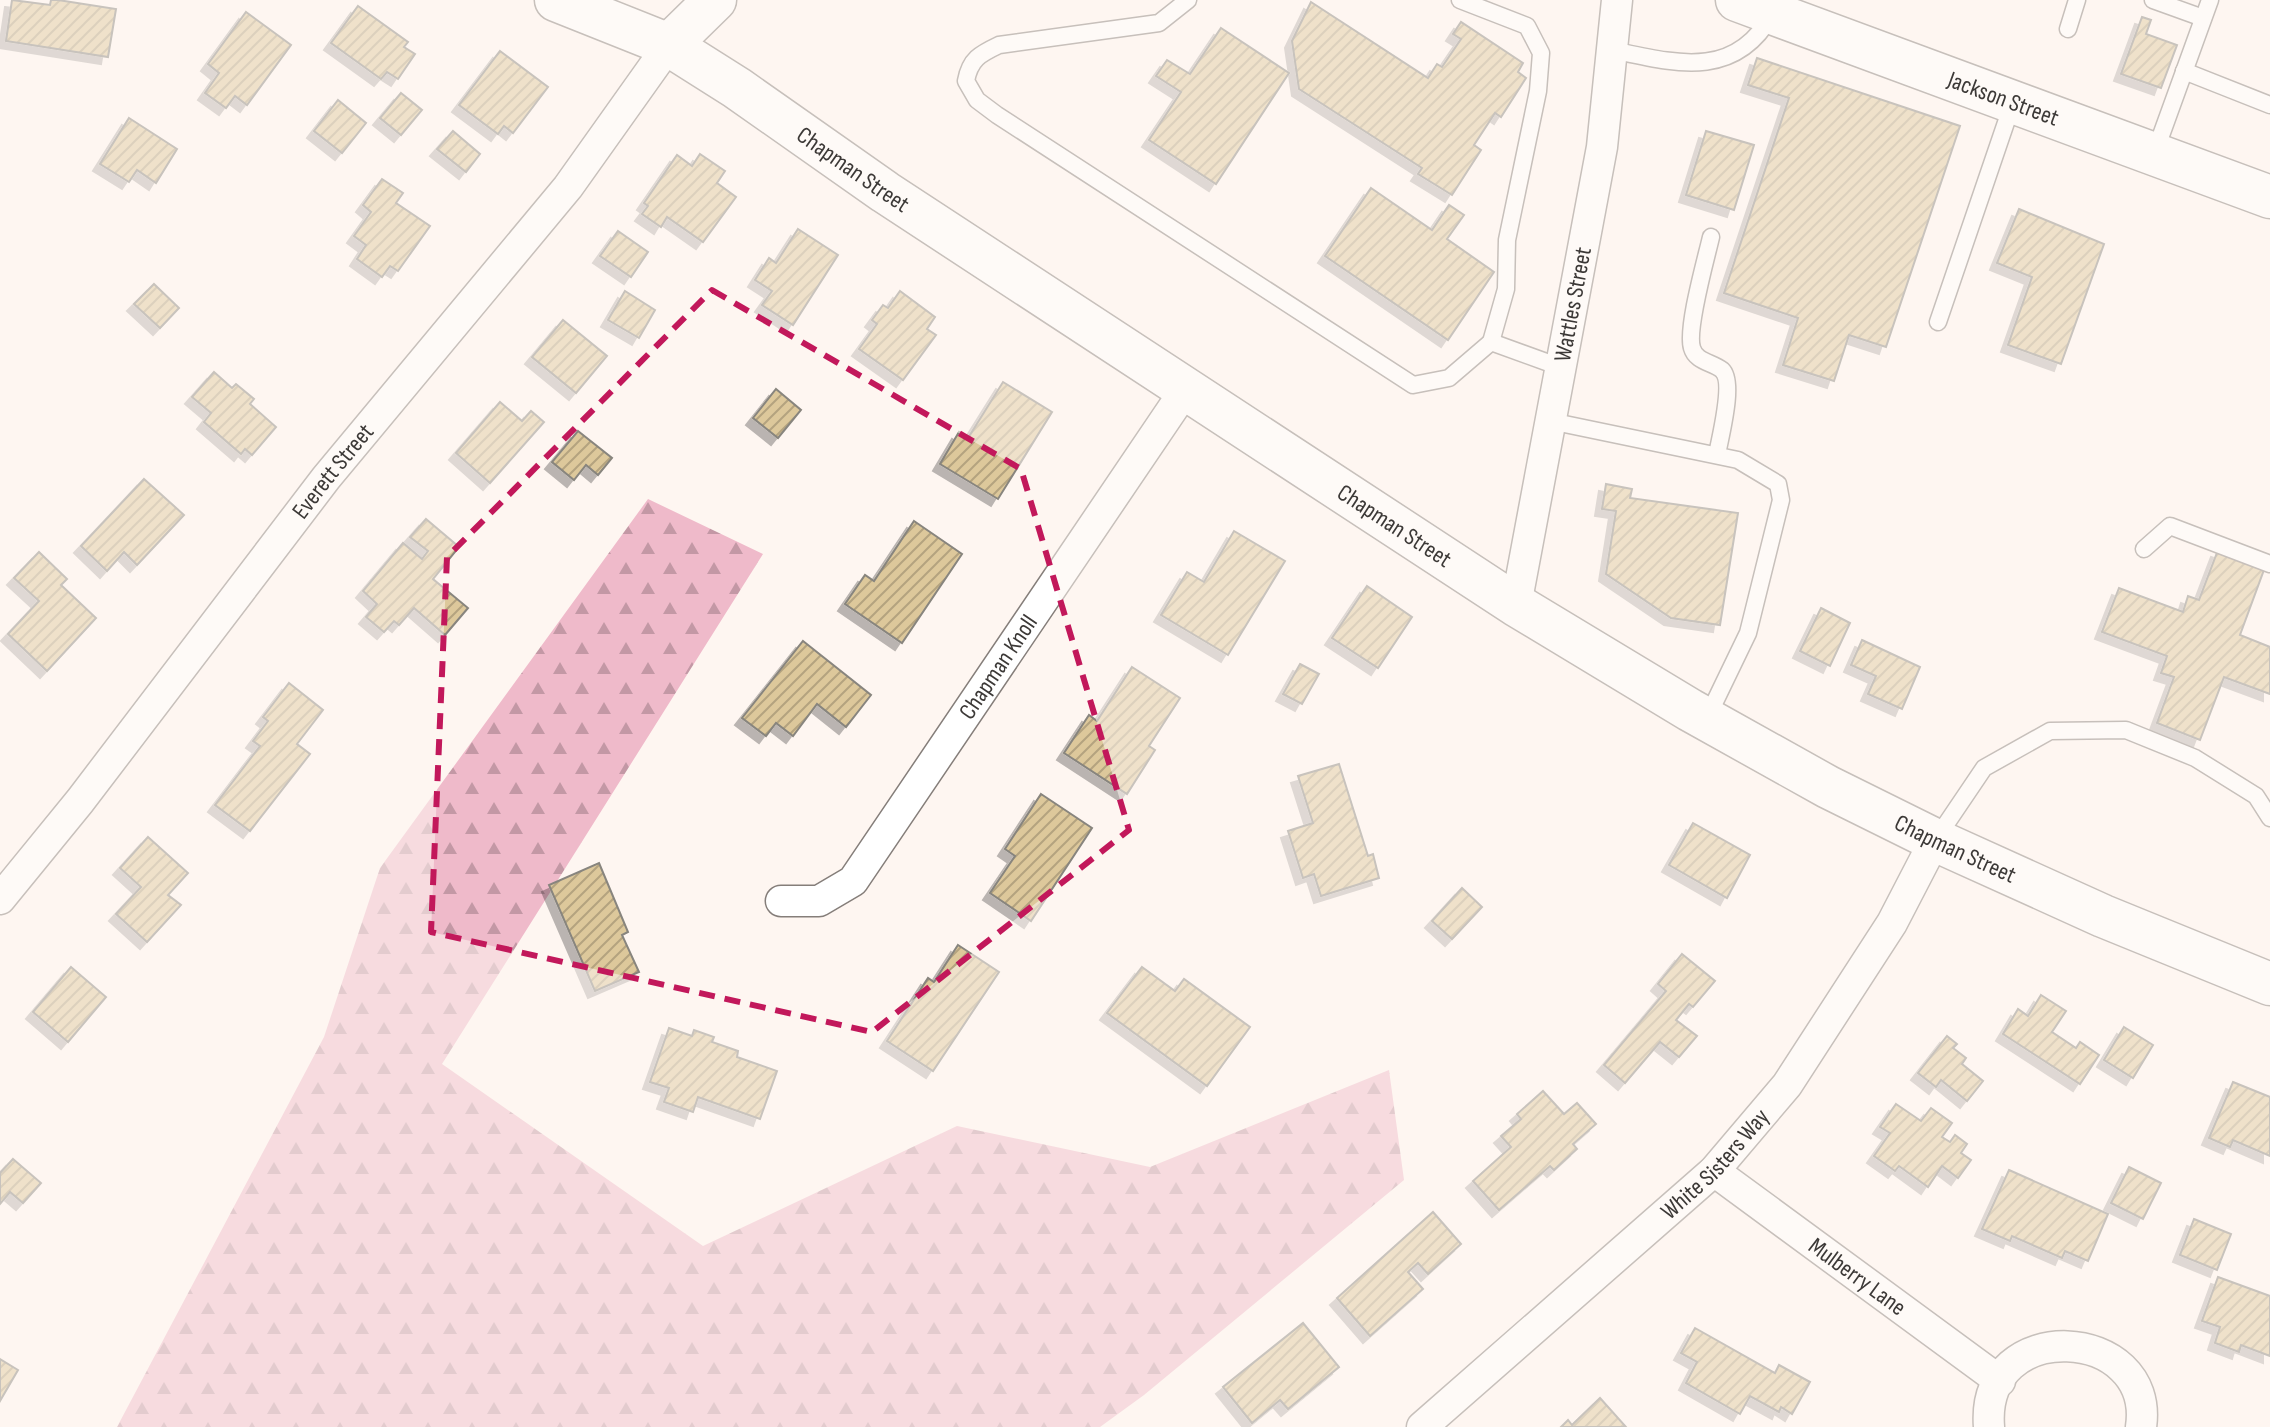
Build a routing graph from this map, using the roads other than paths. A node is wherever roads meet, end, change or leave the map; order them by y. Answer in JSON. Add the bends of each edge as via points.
{"nodes":[{"id":1,"x":556,"y":0,"type":"edge"},
{"id":2,"x":715,"y":0,"type":"edge"},
{"id":3,"x":1188,"y":0,"type":"edge"},
{"id":4,"x":1460,"y":0,"type":"edge"},
{"id":5,"x":1617,"y":0,"type":"edge"},
{"id":6,"x":2077,"y":0,"type":"edge"},
{"id":7,"x":2153,"y":0,"type":"edge"},
{"id":8,"x":2210,"y":0,"type":"edge"},
{"id":9,"x":1755,"y":6,"type":"edge"},
{"id":10,"x":2203,"y":18,"type":"junction"},
{"id":11,"x":2068,"y":29,"type":"dead end"},
{"id":12,"x":669,"y":45,"type":"junction"},
{"id":13,"x":1612,"y":50,"type":"junction"},
{"id":14,"x":2184,"y":71,"type":"junction"},
{"id":15,"x":2013,"y":100,"type":"junction"},
{"id":16,"x":2270,"y":105,"type":"edge"},
{"id":17,"x":2155,"y":152,"type":"junction"},
{"id":18,"x":2270,"y":197,"type":"edge"},
{"id":19,"x":1711,"y":237,"type":"dead end"},
{"id":20,"x":1938,"y":322,"type":"dead end"},
{"id":21,"x":1491,"y":342,"type":"junction"},
{"id":22,"x":1560,"y":367,"type":"junction"},
{"id":23,"x":1186,"y":389,"type":"junction"},
{"id":24,"x":1550,"y":421,"type":"junction"},
{"id":25,"x":1717,"y":455,"type":"junction"},
{"id":26,"x":2144,"y":549,"type":"dead end"},
{"id":27,"x":2270,"y":564,"type":"edge"},
{"id":28,"x":1516,"y":605,"type":"junction"},
{"id":29,"x":1707,"y":720,"type":"junction"},
{"id":30,"x":2270,"y":818,"type":"edge"},
{"id":31,"x":1935,"y":840,"type":"junction"},
{"id":32,"x":0,"y":899,"type":"edge"},
{"id":33,"x":781,"y":901,"type":"dead end"},
{"id":34,"x":2268,"y":978,"type":"edge"},
{"id":35,"x":1714,"y":1171,"type":"junction"},
{"id":36,"x":2000,"y":1381,"type":"junction"},
{"id":37,"x":1422,"y":1427,"type":"edge"},
{"id":38,"x":1989,"y":1427,"type":"edge"},
{"id":39,"x":2141,"y":1427,"type":"edge"}],
"edges":[{"from":1,"to":12,"type":"main road","name":"Chapman Street"},
{"from":2,"to":12,"type":"main road"},
{"from":3,"to":21,"type":"lane","via":[[1159,23],[999,45],[969,64],[966,81],[977,100],[997,115],[1413,385],[1449,378]]},
{"from":4,"to":21,"type":"lane","via":[[1527,26],[1541,53],[1507,240],[1506,289]]},
{"from":5,"to":13,"type":"street","name":"Wattles Street"},
{"from":6,"to":11,"type":"lane"},
{"from":7,"to":10,"type":"lane"},
{"from":8,"to":10,"type":"lane"},
{"from":9,"to":13,"type":"lane","via":[[1759,38],[1705,64]]},
{"from":9,"to":15,"type":"main road","name":"Jackson Street"},
{"from":10,"to":14,"type":"lane"},
{"from":12,"to":23,"type":"main road","name":"Chapman Street"},
{"from":12,"to":32,"type":"street","name":"Everett Street","via":[[568,187],[326,478]]},
{"from":13,"to":22,"type":"street","name":"Wattles Street","via":[[1602,147]]},
{"from":14,"to":16,"type":"lane"},
{"from":14,"to":17,"type":"lane"},
{"from":15,"to":17,"type":"main road","name":"Jackson Street"},
{"from":15,"to":20,"type":"lane"},
{"from":17,"to":18,"type":"main road","name":"Jackson Street"},
{"from":19,"to":25,"type":"lane","via":[[1692,348],[1729,381]]},
{"from":21,"to":22,"type":"lane"},
{"from":22,"to":24,"type":"street","name":"Wattles Street"},
{"from":23,"to":28,"type":"main road","name":"Chapman Street"},
{"from":23,"to":33,"type":"street","name":"Chapman Knoll","via":[[853,881],[819,901]]},
{"from":24,"to":25,"type":"lane"},
{"from":24,"to":28,"type":"street","name":"Wattles Street"},
{"from":25,"to":29,"type":"lane","via":[[1738,460],[1778,484],[1781,500],[1748,633]]},
{"from":26,"to":27,"type":"lane","via":[[2170,526]]},
{"from":28,"to":29,"type":"main road","name":"Chapman Street"},
{"from":29,"to":31,"type":"main road","name":"Chapman Street"},
{"from":30,"to":31,"type":"lane","via":[[2256,796],[2195,758],[2126,730],[2050,731],[1984,768]]},
{"from":31,"to":34,"type":"main road","name":"Chapman Street","via":[[2103,916]]},
{"from":31,"to":35,"type":"street","name":"White Sisters Way","via":[[1892,923],[1787,1085]]},
{"from":35,"to":36,"type":"street","name":"Mulberry Lane"},
{"from":35,"to":37,"type":"street","name":"White Sisters Way"},
{"from":36,"to":38,"type":"street","via":[[1991,1401]]},
{"from":36,"to":39,"type":"street","via":[[2037,1349],[2060,1344],[2085,1347],[2108,1357],[2126,1374],[2138,1396]]}]}
